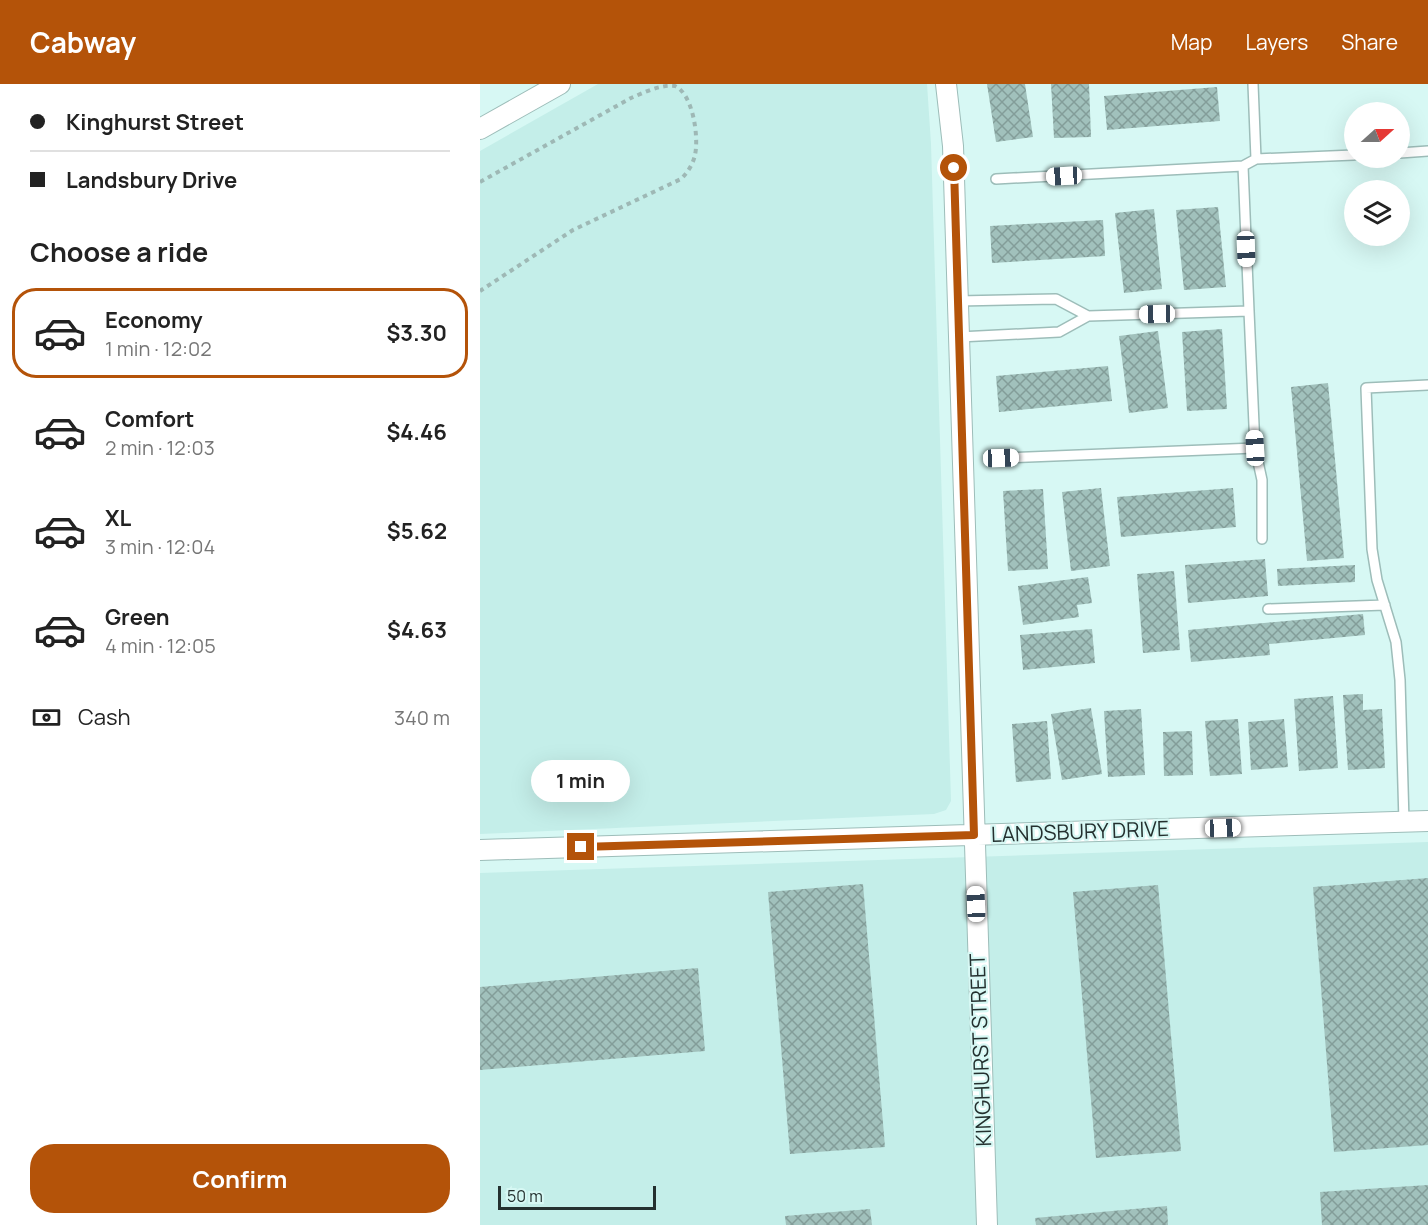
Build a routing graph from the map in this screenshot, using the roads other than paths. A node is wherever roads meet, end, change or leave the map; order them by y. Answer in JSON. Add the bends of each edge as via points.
{"nodes":[{"id":1,"x":560,"y":84,"type":"edge"},
{"id":2,"x":946,"y":84,"type":"edge"},
{"id":3,"x":1253,"y":84,"type":"edge"},
{"id":4,"x":480,"y":129,"type":"edge"},
{"id":5,"x":1428,"y":151,"type":"edge"},
{"id":6,"x":1410,"y":152,"type":"edge"},
{"id":7,"x":1344,"y":155,"type":"edge"},
{"id":8,"x":1256,"y":159,"type":"junction"},
{"id":9,"x":1243,"y":166,"type":"junction"},
{"id":10,"x":996,"y":179,"type":"dead end"},
{"id":11,"x":958,"y":301,"type":"junction"},
{"id":12,"x":1249,"y":312,"type":"junction"},
{"id":13,"x":1088,"y":316,"type":"junction"},
{"id":14,"x":959,"y":337,"type":"junction"},
{"id":15,"x":1428,"y":385,"type":"edge"},
{"id":16,"x":1255,"y":448,"type":"junction"},
{"id":17,"x":1001,"y":458,"type":"dead end"},
{"id":18,"x":1262,"y":539,"type":"dead end"},
{"id":19,"x":1385,"y":605,"type":"junction"},
{"id":20,"x":1268,"y":609,"type":"dead end"},
{"id":21,"x":1428,"y":821,"type":"edge"},
{"id":22,"x":1404,"y":822,"type":"junction"},
{"id":23,"x":974,"y":835,"type":"junction"},
{"id":24,"x":480,"y":850,"type":"edge"},
{"id":25,"x":987,"y":1225,"type":"edge"}],
"edges":[{"from":1,"to":4,"type":"street"},
{"from":2,"to":11,"type":"street","name":"KINGHURST STREET","via":[[953,146]]},
{"from":3,"to":8,"type":"lane"},
{"from":5,"to":6,"type":"lane"},
{"from":7,"to":8,"type":"lane"},
{"from":8,"to":9,"type":"lane"},
{"from":9,"to":10,"type":"lane"},
{"from":9,"to":12,"type":"lane"},
{"from":11,"to":13,"type":"lane","via":[[1056,299]]},
{"from":11,"to":14,"type":"street","name":"KINGHURST STREET"},
{"from":12,"to":13,"type":"lane"},
{"from":12,"to":16,"type":"lane"},
{"from":13,"to":14,"type":"lane","via":[[1059,332]]},
{"from":14,"to":23,"type":"street","name":"KINGHURST STREET"},
{"from":15,"to":19,"type":"lane","via":[[1366,388],[1372,549]]},
{"from":16,"to":17,"type":"lane"},
{"from":16,"to":18,"type":"lane","via":[[1262,480]]},
{"from":19,"to":20,"type":"lane"},
{"from":19,"to":22,"type":"lane","via":[[1396,642],[1400,680]]},
{"from":21,"to":22,"type":"street","name":"LANDSBURY DRIVE"},
{"from":22,"to":23,"type":"street","name":"LANDSBURY DRIVE"},
{"from":23,"to":24,"type":"street","name":"LANDSBURY DRIVE"},
{"from":23,"to":25,"type":"street","name":"KINGHURST STREET"}]}
